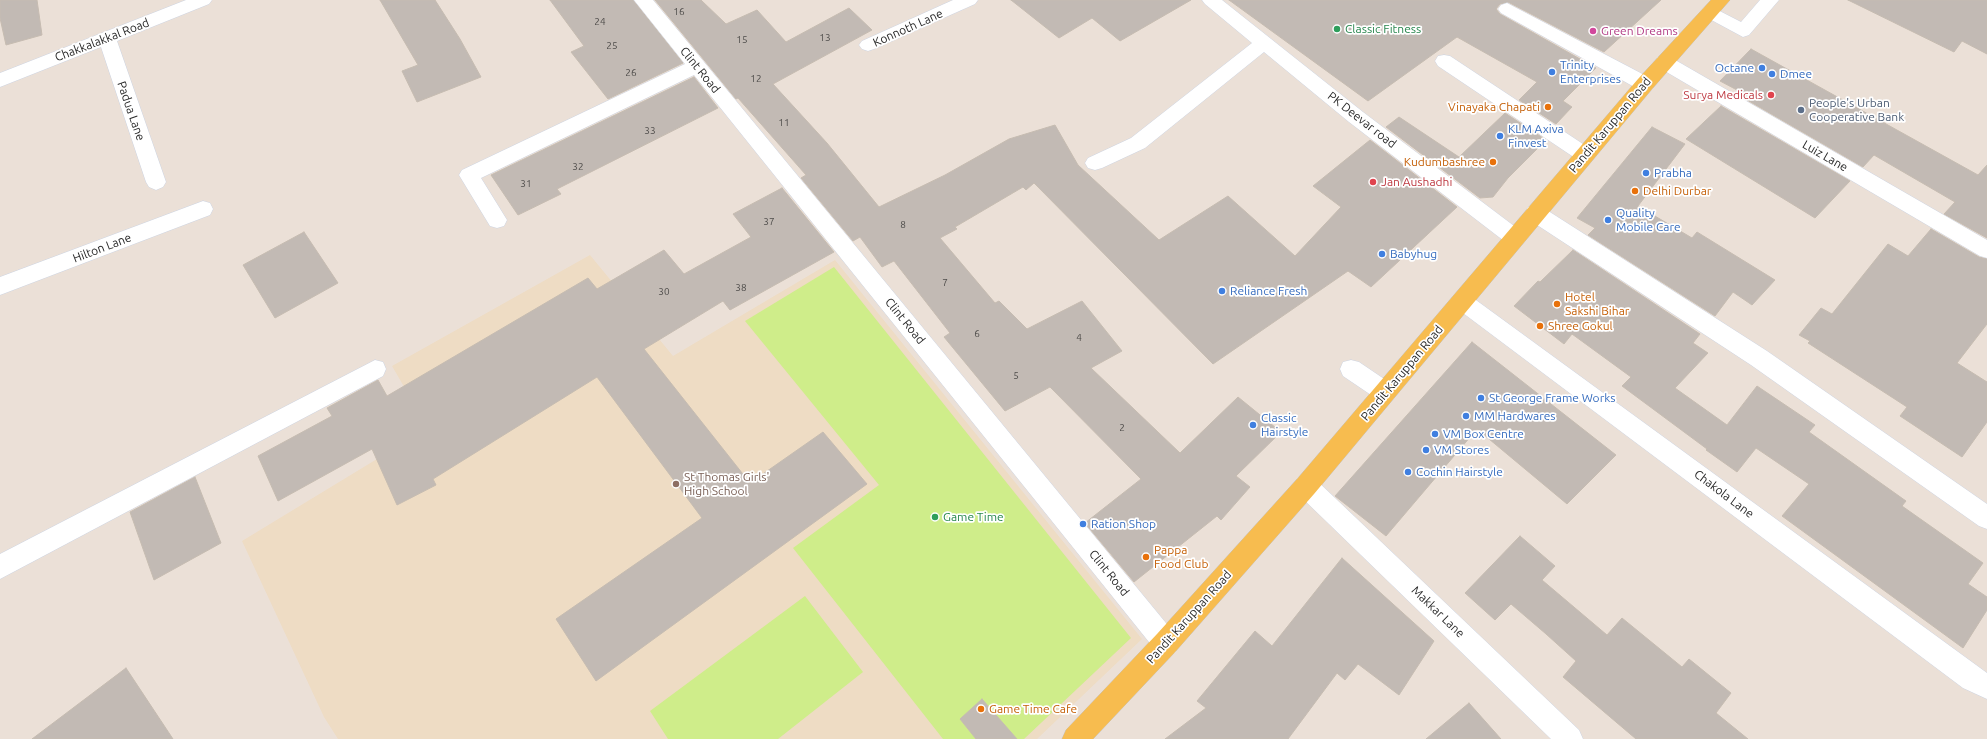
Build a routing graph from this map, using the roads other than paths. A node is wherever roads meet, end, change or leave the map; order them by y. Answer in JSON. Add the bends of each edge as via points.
{"nodes":[{"id":1,"x":204,"y":0,"type":"edge"},
{"id":2,"x":643,"y":0,"type":"edge"},
{"id":3,"x":969,"y":0,"type":"edge"},
{"id":4,"x":1211,"y":0,"type":"edge"},
{"id":5,"x":1770,"y":0,"type":"edge"},
{"id":6,"x":1716,"y":6,"type":"edge"},
{"id":7,"x":1507,"y":9,"type":"dead end"},
{"id":8,"x":107,"y":39,"type":"junction"},
{"id":9,"x":1264,"y":42,"type":"junction"},
{"id":10,"x":868,"y":45,"type":"dead end"},
{"id":11,"x":1444,"y":61,"type":"dead end"},
{"id":12,"x":1664,"y":62,"type":"junction"},
{"id":13,"x":696,"y":66,"type":"junction"},
{"id":14,"x":0,"y":80,"type":"edge"},
{"id":15,"x":1645,"y":84,"type":"junction"},
{"id":16,"x":1585,"y":155,"type":"junction"},
{"id":17,"x":1095,"y":163,"type":"dead end"},
{"id":18,"x":156,"y":182,"type":"dead end"},
{"id":19,"x":203,"y":210,"type":"dead end"},
{"id":20,"x":1535,"y":213,"type":"junction"},
{"id":21,"x":497,"y":220,"type":"dead end"},
{"id":22,"x":1515,"y":238,"type":"junction"},
{"id":23,"x":1987,"y":250,"type":"edge"},
{"id":24,"x":0,"y":286,"type":"edge"},
{"id":25,"x":1462,"y":300,"type":"junction"},
{"id":26,"x":376,"y":369,"type":"dead end"},
{"id":27,"x":1351,"y":369,"type":"dead end"},
{"id":28,"x":1385,"y":392,"type":"junction"},
{"id":29,"x":1306,"y":486,"type":"junction"},
{"id":30,"x":1987,"y":518,"type":"edge"},
{"id":31,"x":0,"y":567,"type":"edge"},
{"id":32,"x":1166,"y":643,"type":"junction"},
{"id":33,"x":1987,"y":686,"type":"edge"},
{"id":34,"x":1076,"y":739,"type":"edge"},
{"id":35,"x":1570,"y":739,"type":"edge"}],
"edges":[{"from":1,"to":8,"type":"street","name":"Chakkalakkal Road"},
{"from":2,"to":13,"type":"street","name":"Clint Road"},
{"from":3,"to":10,"type":"street","name":"Konnoth Lane"},
{"from":4,"to":9,"type":"street","name":"PK Deevar road"},
{"from":5,"to":6,"type":"street","via":[[1743,31]]},
{"from":6,"to":12,"type":"main road","name":"Pandit Karuppan Road"},
{"from":7,"to":15,"type":"street"},
{"from":8,"to":14,"type":"street","name":"Chakkalakkal Road"},
{"from":8,"to":18,"type":"street","name":"Padua Lane"},
{"from":9,"to":17,"type":"street","via":[[1138,143]]},
{"from":9,"to":22,"type":"street","name":"PK Deevar road","via":[[1356,117]]},
{"from":11,"to":16,"type":"street"},
{"from":12,"to":15,"type":"main road","name":"Pandit Karuppan Road"},
{"from":12,"to":23,"type":"street","name":"Luiz Lane"},
{"from":13,"to":21,"type":"street","via":[[469,175]]},
{"from":13,"to":32,"type":"street","name":"Clint Road"},
{"from":15,"to":16,"type":"main road","name":"Pandit Karuppan Road"},
{"from":16,"to":20,"type":"main road","name":"Pandit Karuppan Road"},
{"from":19,"to":24,"type":"street","name":"Hilton Lane"},
{"from":20,"to":22,"type":"main road","name":"Pandit Karuppan Road"},
{"from":20,"to":30,"type":"street","via":[[1759,358]]},
{"from":22,"to":25,"type":"main road","name":"Pandit Karuppan Road"},
{"from":25,"to":28,"type":"main road","name":"Pandit Karuppan Road"},
{"from":25,"to":33,"type":"street","name":"Chakola Lane","via":[[1972,679]]},
{"from":26,"to":31,"type":"street"},
{"from":27,"to":28,"type":"street"},
{"from":28,"to":29,"type":"main road","name":"Pandit Karuppan Road"},
{"from":29,"to":32,"type":"main road","name":"Pandit Karuppan Road"},
{"from":29,"to":35,"type":"street","name":"Makkar Lane"},
{"from":32,"to":34,"type":"main road","name":"Pandit Karuppan Road"}]}
